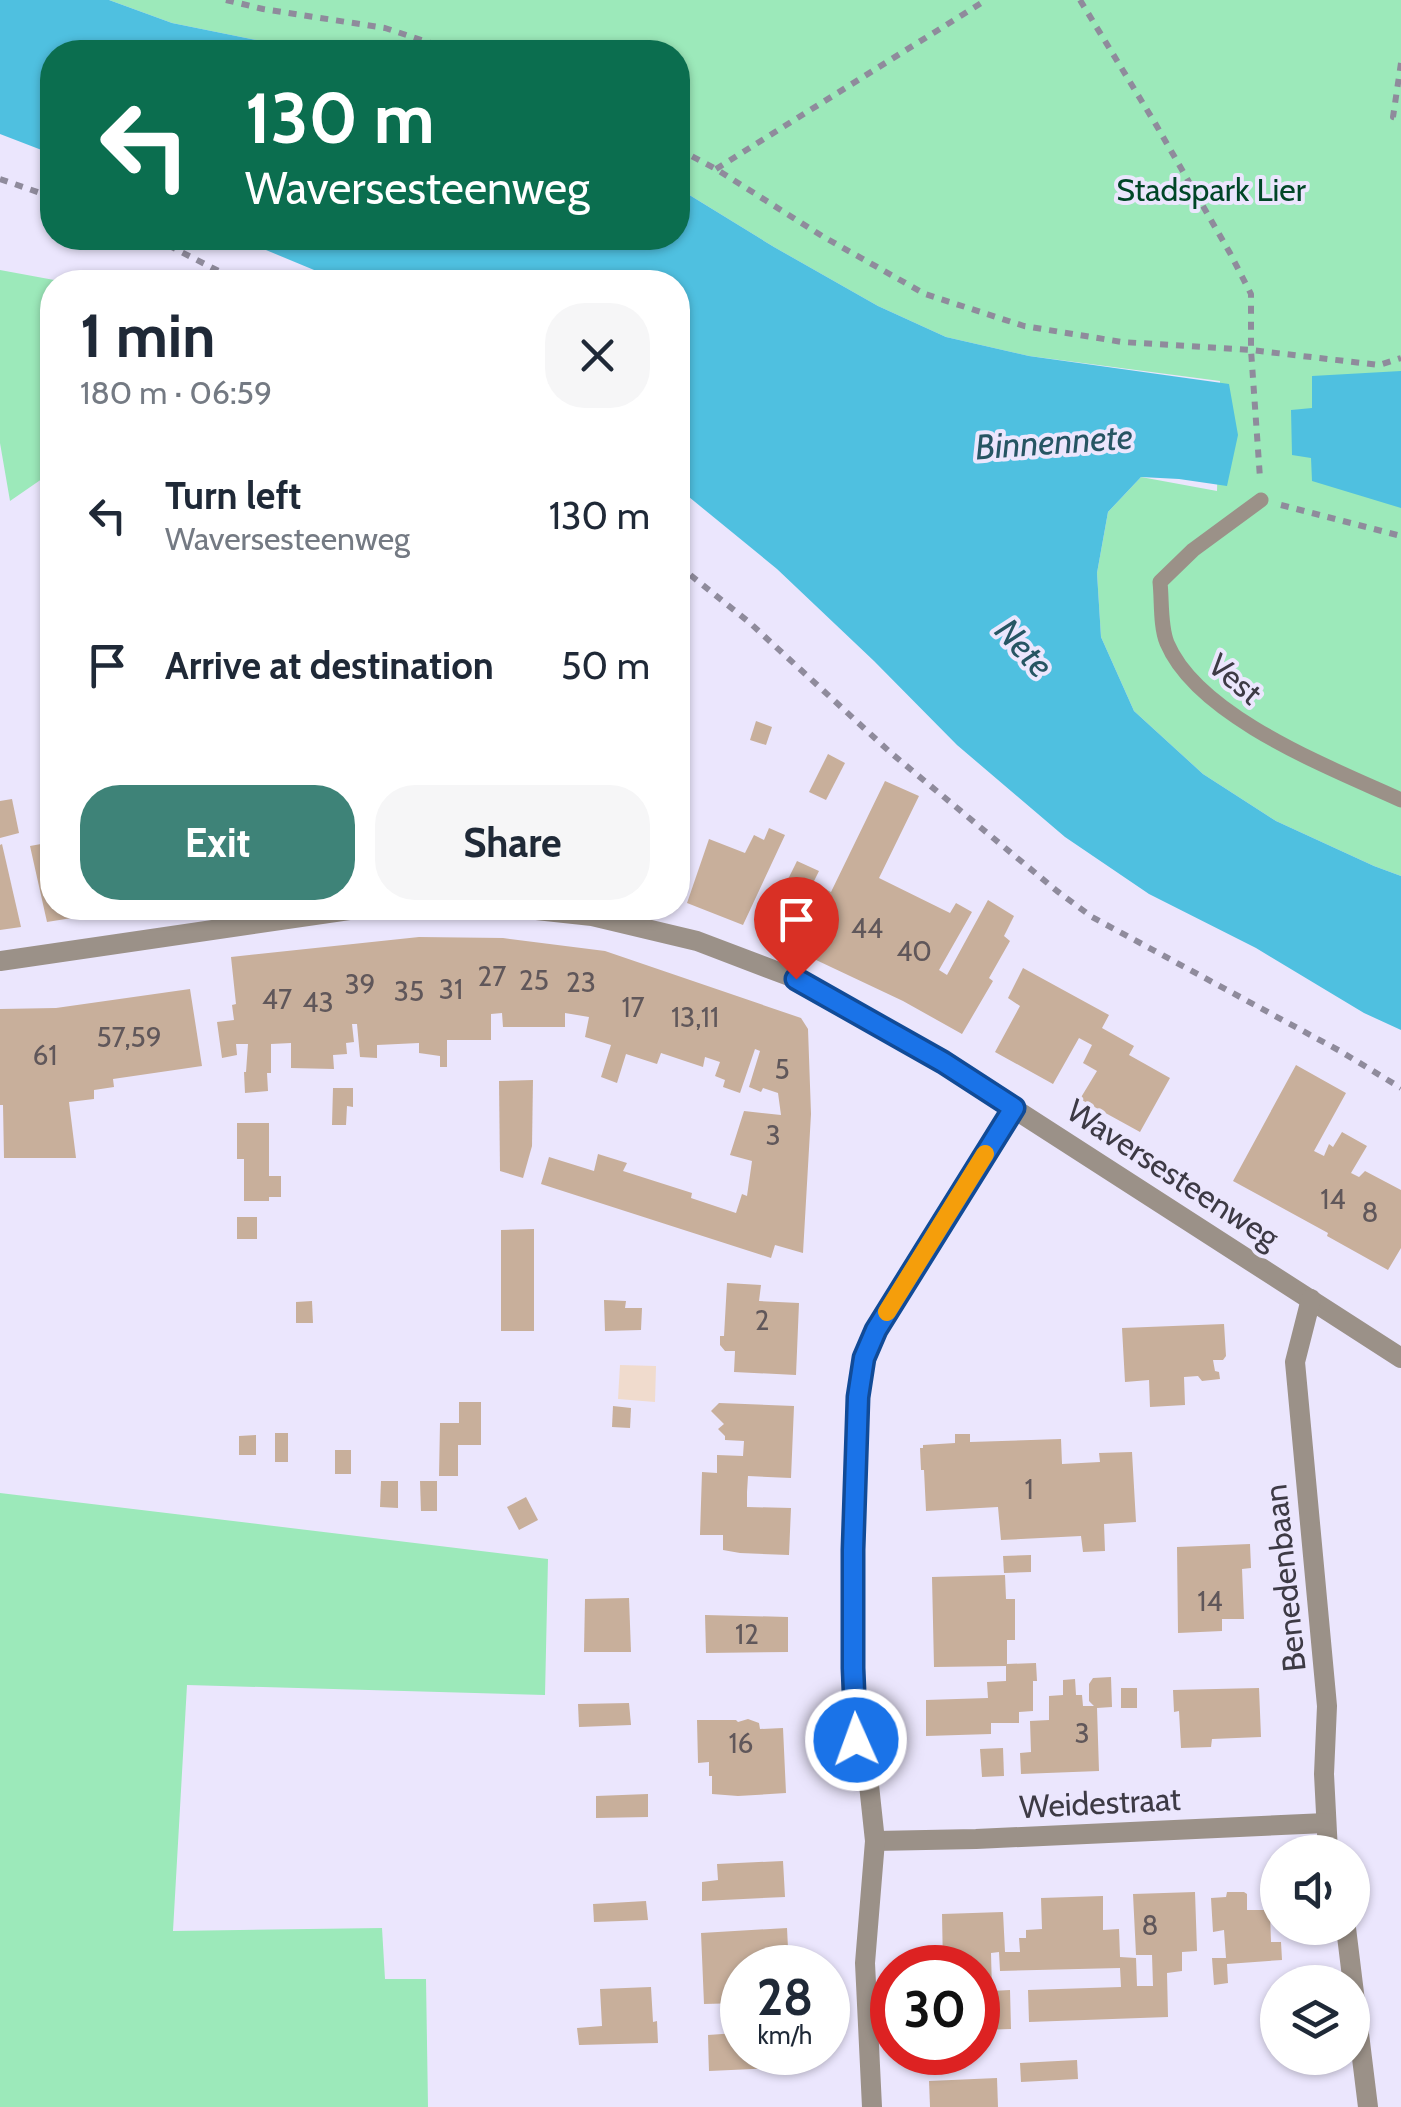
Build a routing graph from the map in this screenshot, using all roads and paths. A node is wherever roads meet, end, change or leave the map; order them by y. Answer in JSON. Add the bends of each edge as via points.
{"nodes":[{"id":1,"x":226,"y":0,"type":"edge"},
{"id":2,"x":986,"y":0,"type":"edge"},
{"id":3,"x":1080,"y":0,"type":"edge"},
{"id":4,"x":422,"y":40,"type":"edge"},
{"id":5,"x":1401,"y":63,"type":"edge"},
{"id":6,"x":1401,"y":119,"type":"edge"},
{"id":7,"x":690,"y":156,"type":"edge"},
{"id":8,"x":716,"y":169,"type":"junction"},
{"id":9,"x":0,"y":180,"type":"edge"},
{"id":10,"x":40,"y":193,"type":"edge"},
{"id":11,"x":177,"y":250,"type":"edge"},
{"id":12,"x":217,"y":270,"type":"edge"},
{"id":13,"x":1251,"y":350,"type":"junction"},
{"id":14,"x":1401,"y":358,"type":"edge"},
{"id":15,"x":1262,"y":500,"type":"junction"},
{"id":16,"x":1401,"y":536,"type":"edge"},
{"id":17,"x":690,"y":575,"type":"edge"},
{"id":18,"x":1401,"y":800,"type":"edge"},
{"id":19,"x":279,"y":920,"type":"edge"},
{"id":20,"x":610,"y":920,"type":"edge"},
{"id":21,"x":0,"y":960,"type":"edge"},
{"id":22,"x":1401,"y":1088,"type":"edge"},
{"id":23,"x":1014,"y":1108,"type":"junction"},
{"id":24,"x":1311,"y":1300,"type":"junction"},
{"id":25,"x":1401,"y":1358,"type":"edge"},
{"id":26,"x":1326,"y":1823,"type":"junction"},
{"id":27,"x":1327,"y":1835,"type":"edge"},
{"id":28,"x":876,"y":1841,"type":"junction"},
{"id":29,"x":1348,"y":1945,"type":"edge"},
{"id":30,"x":872,"y":2107,"type":"edge"},
{"id":31,"x":1368,"y":2107,"type":"edge"}],
"edges":[{"from":1,"to":4,"type":"path"},
{"from":2,"to":8,"type":"path"},
{"from":3,"to":13,"type":"path","via":[[1230,253],[1250,294]]},
{"from":5,"to":6,"type":"path","via":[[1393,117]]},
{"from":7,"to":8,"type":"path"},
{"from":8,"to":13,"type":"path","via":[[925,294],[1024,326],[1122,342]]},
{"from":9,"to":10,"type":"path"},
{"from":11,"to":12,"type":"path"},
{"from":13,"to":14,"type":"path","via":[[1378,365]]},
{"from":13,"to":15,"type":"path"},
{"from":15,"to":16,"type":"path"},
{"from":15,"to":18,"type":"lane","name":"Vest","via":[[1160,582],[1166,641],[1188,678],[1257,732]]},
{"from":17,"to":22,"type":"path","via":[[1080,908]]},
{"from":19,"to":21,"type":"street"},
{"from":20,"to":23,"type":"street","name":"Waversesteenweg","via":[[697,940],[796,979]]},
{"from":23,"to":24,"type":"street","name":"Waversesteenweg"},
{"from":23,"to":28,"type":"street","via":[[864,1358],[853,1511],[853,1668],[856,1740]]},
{"from":24,"to":25,"type":"street","name":"Waversesteenweg"},
{"from":24,"to":26,"type":"street","name":"Benedenbaan","via":[[1295,1362],[1328,1706]]},
{"from":26,"to":27,"type":"street","name":"Benedenbaan"},
{"from":26,"to":28,"type":"street","name":"Weidestraat"},
{"from":28,"to":30,"type":"street","via":[[864,1963]]},
{"from":29,"to":31,"type":"street"}]}
